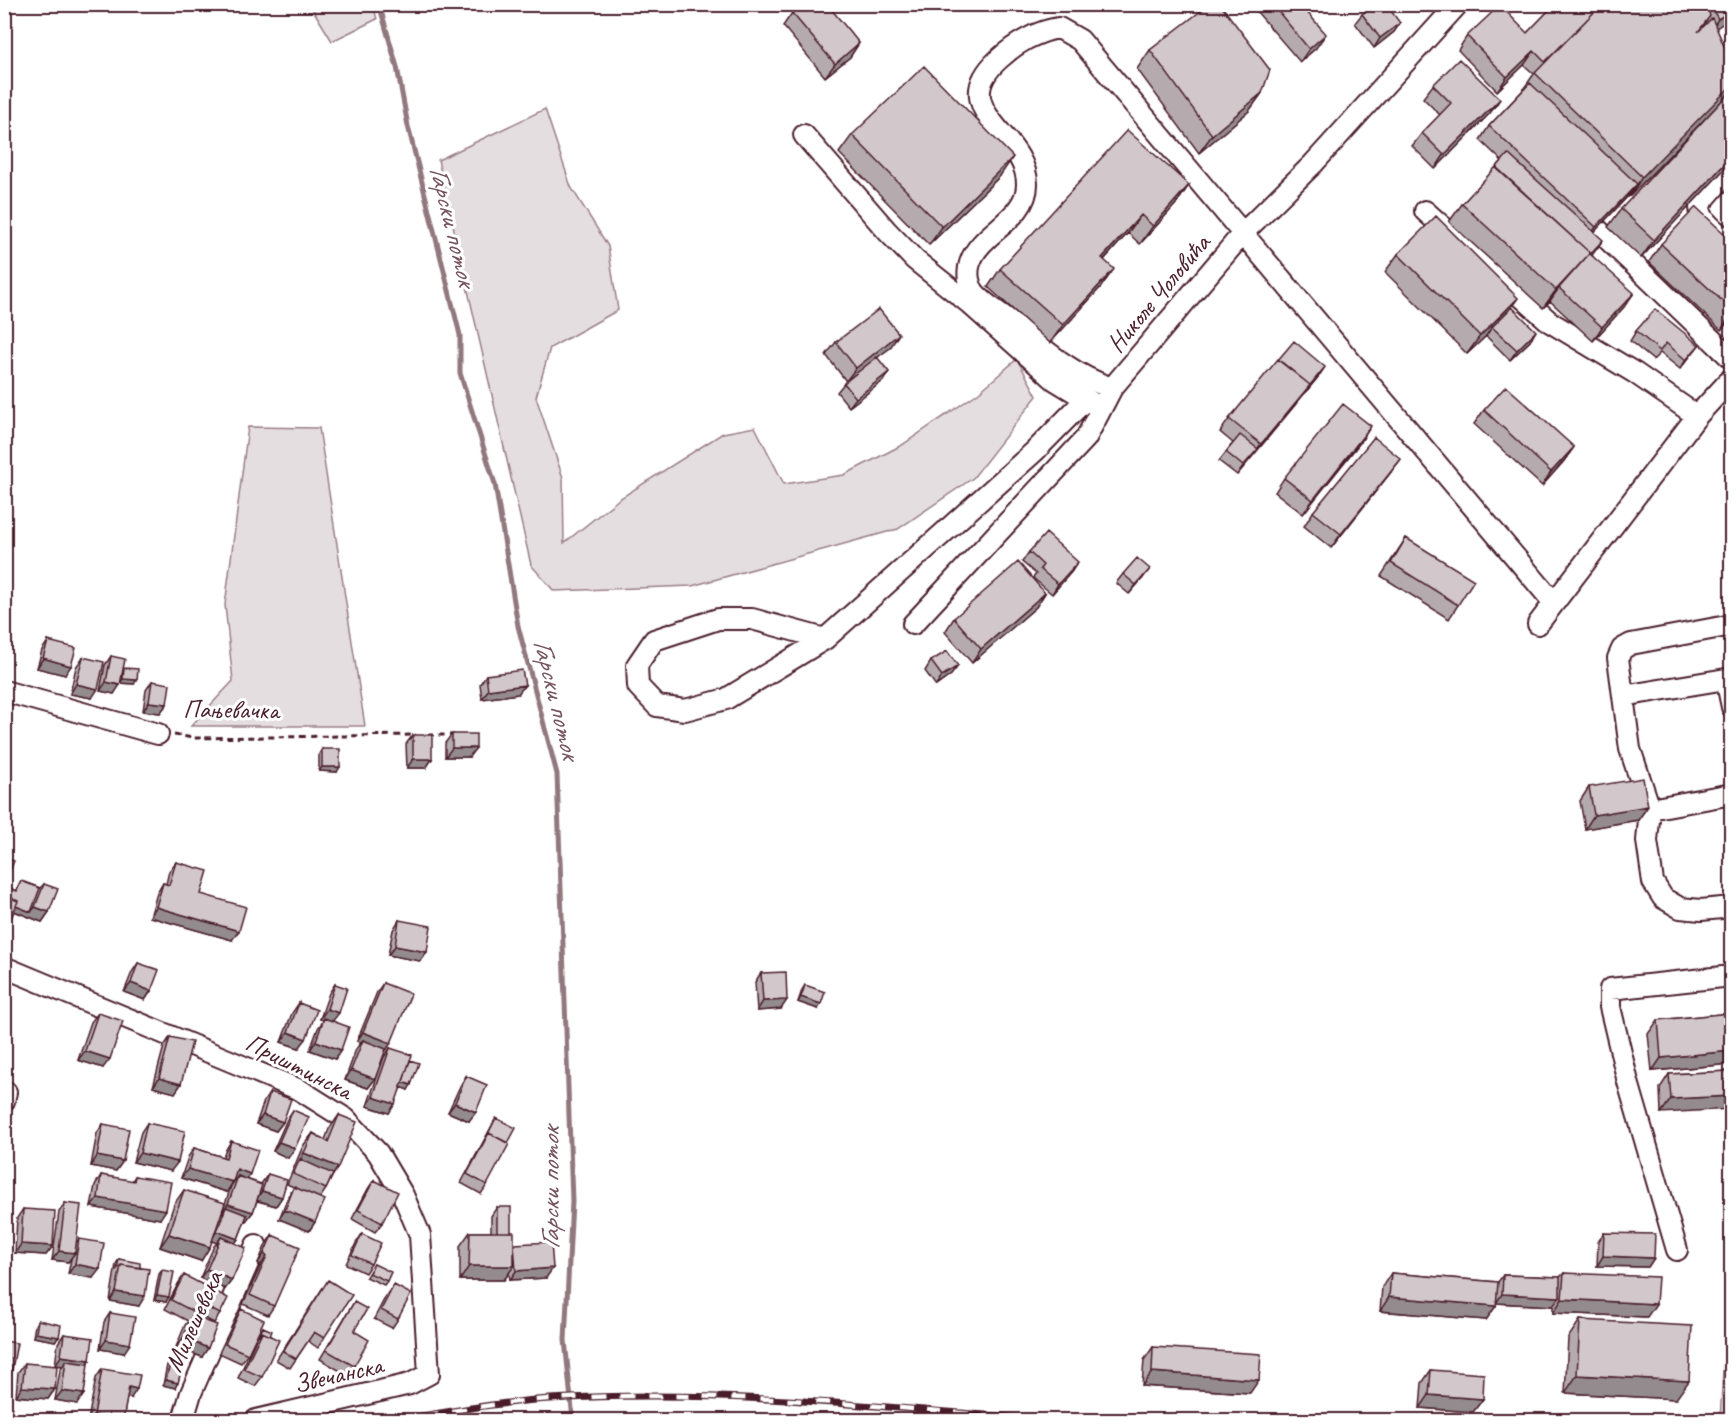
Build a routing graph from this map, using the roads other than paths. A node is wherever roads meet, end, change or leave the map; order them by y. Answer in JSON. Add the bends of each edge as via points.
{"nodes":[{"id":1,"x":1458,"y":4,"type":"edge"},
{"id":2,"x":804,"y":135,"type":"dead end"},
{"id":3,"x":1731,"y":167,"type":"edge"},
{"id":4,"x":1425,"y":211,"type":"dead end"},
{"id":5,"x":1597,"y":229,"type":"edge"},
{"id":6,"x":1244,"y":231,"type":"junction"},
{"id":7,"x":1731,"y":244,"type":"edge"},
{"id":8,"x":1731,"y":359,"type":"edge"},
{"id":9,"x":1731,"y":378,"type":"edge"},
{"id":10,"x":1113,"y":388,"type":"junction"},
{"id":11,"x":1094,"y":404,"type":"junction"},
{"id":12,"x":1697,"y":416,"type":"junction"},
{"id":13,"x":1554,"y":603,"type":"junction"},
{"id":14,"x":913,"y":624,"type":"dead end"},
{"id":15,"x":1538,"y":624,"type":"dead end"},
{"id":16,"x":1731,"y":626,"type":"edge"},
{"id":17,"x":825,"y":639,"type":"junction"},
{"id":18,"x":1729,"y":679,"type":"edge"},
{"id":19,"x":4,"y":691,"type":"edge"},
{"id":20,"x":1623,"y":696,"type":"junction"},
{"id":21,"x":1731,"y":707,"type":"edge"},
{"id":22,"x":158,"y":734,"type":"road end"},
{"id":23,"x":1731,"y":794,"type":"edge"},
{"id":24,"x":1650,"y":809,"type":"junction"},
{"id":25,"x":1731,"y":907,"type":"edge"},
{"id":26,"x":4,"y":967,"type":"edge"},
{"id":27,"x":1731,"y":976,"type":"edge"},
{"id":28,"x":256,"y":1245,"type":"dead end"},
{"id":29,"x":1677,"y":1250,"type":"dead end"},
{"id":30,"x":429,"y":1374,"type":"joint"},
{"id":31,"x":183,"y":1420,"type":"edge"},
{"id":32,"x":256,"y":1420,"type":"edge"}],
"edges":[{"from":1,"to":6,"type":"street","name":"Николе Чоловића","via":[[1313,164]]},
{"from":2,"to":11,"type":"street","via":[[915,260],[1055,380]]},
{"from":3,"to":7,"type":"street","via":[[1700,204],[1703,218]]},
{"from":4,"to":12,"type":"street","via":[[1550,322]]},
{"from":5,"to":8,"type":"street"},
{"from":6,"to":10,"type":"street","name":"Николе Чоловића"},
{"from":6,"to":10,"type":"street","via":[[1074,34],[1051,29],[1018,44],[995,62],[982,82],[980,100],[985,114],[1024,166],[1026,194],[1024,203],[973,255],[968,269],[970,285],[1060,362]]},
{"from":6,"to":13,"type":"street"},
{"from":9,"to":12,"type":"street"},
{"from":10,"to":11,"type":"street","name":"Николе Чоловића"},
{"from":11,"to":14,"type":"street","name":"Николе Чоловића","via":[[1097,421],[1086,438]]},
{"from":11,"to":17,"type":"street","via":[[1035,451]]},
{"from":12,"to":13,"type":"street"},
{"from":13,"to":15,"type":"street"},
{"from":16,"to":20,"type":"street","via":[[1626,646],[1618,658]]},
{"from":17,"to":17,"type":"street","via":[[726,699],[686,710],[657,706],[638,686],[637,665],[654,640],[718,619],[752,619]]},
{"from":18,"to":20,"type":"street"},
{"from":18,"to":21,"type":"street"},
{"from":19,"to":22,"type":"street","name":"Пањевачка"},
{"from":20,"to":24,"type":"street","via":[[1633,759]]},
{"from":23,"to":24,"type":"street"},
{"from":24,"to":25,"type":"street","via":[[1650,865],[1653,882],[1663,898],[1690,910]]},
{"from":26,"to":30,"type":"street","name":"Приштинска","via":[[300,1090],[346,1119],[378,1153],[404,1195],[420,1235]]},
{"from":27,"to":29,"type":"street","via":[[1610,989],[1610,1007],[1628,1082]]},
{"from":28,"to":31,"type":"street","name":"Милешевска","via":[[191,1393]]},
{"from":30,"to":32,"type":"street","name":"Звечанска","via":[[410,1384]]}]}
